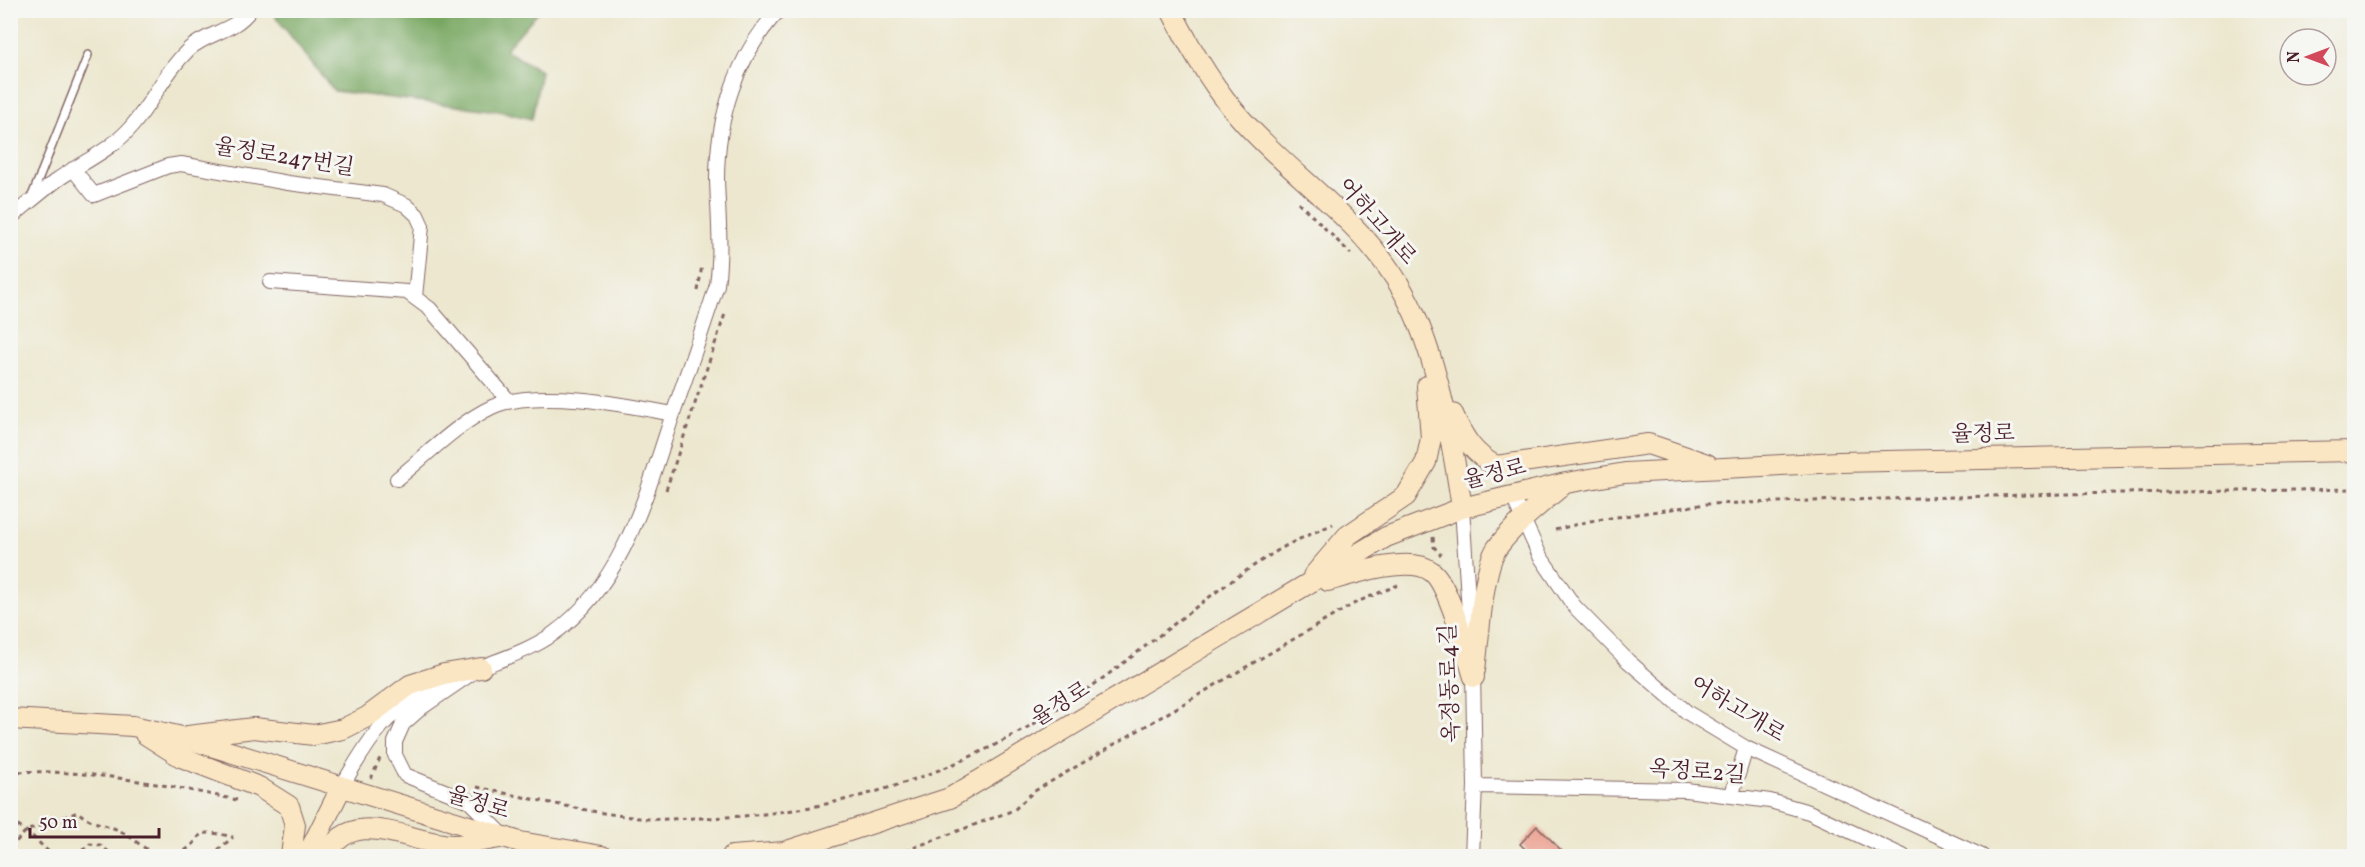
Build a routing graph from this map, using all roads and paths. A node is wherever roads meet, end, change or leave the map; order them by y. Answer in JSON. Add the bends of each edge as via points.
{"nodes":[{"id":1,"x":250,"y":10,"type":"edge"},
{"id":2,"x":779,"y":10,"type":"edge"},
{"id":3,"x":798,"y":10,"type":"edge"},
{"id":4,"x":1171,"y":10,"type":"edge"},
{"id":5,"x":791,"y":18,"type":"dead end"},
{"id":6,"x":88,"y":55,"type":"dead end"},
{"id":7,"x":73,"y":169,"type":"junction"},
{"id":8,"x":1297,"y":201,"type":"dead end"},
{"id":9,"x":28,"y":204,"type":"junction"},
{"id":10,"x":10,"y":218,"type":"edge"},
{"id":11,"x":1359,"y":262,"type":"dead end"},
{"id":12,"x":270,"y":282,"type":"dead end"},
{"id":13,"x":415,"y":297,"type":"junction"},
{"id":14,"x":727,"y":306,"type":"dead end"},
{"id":15,"x":1425,"y":338,"type":"junction"},
{"id":16,"x":509,"y":401,"type":"junction"},
{"id":17,"x":673,"y":414,"type":"junction"},
{"id":18,"x":2355,"y":451,"type":"edge"},
{"id":19,"x":678,"y":457,"type":"dead end"},
{"id":20,"x":1718,"y":468,"type":"junction"},
{"id":21,"x":397,"y":479,"type":"dead end"},
{"id":22,"x":1566,"y":483,"type":"junction"},
{"id":23,"x":2355,"y":489,"type":"edge"},
{"id":24,"x":1512,"y":495,"type":"junction"},
{"id":25,"x":1462,"y":508,"type":"junction"},
{"id":26,"x":1342,"y":519,"type":"dead end"},
{"id":27,"x":1523,"y":520,"type":"junction"},
{"id":28,"x":1555,"y":530,"type":"dead end"},
{"id":29,"x":1404,"y":583,"type":"dead end"},
{"id":30,"x":1302,"y":589,"type":"junction"},
{"id":31,"x":481,"y":668,"type":"junction"},
{"id":32,"x":1474,"y":677,"type":"junction"},
{"id":33,"x":10,"y":719,"type":"edge"},
{"id":34,"x":133,"y":726,"type":"junction"},
{"id":35,"x":182,"y":737,"type":"junction"},
{"id":36,"x":1746,"y":748,"type":"junction"},
{"id":37,"x":10,"y":772,"type":"edge"},
{"id":38,"x":470,"y":785,"type":"dead end"},
{"id":39,"x":1475,"y":786,"type":"junction"},
{"id":40,"x":341,"y":788,"type":"junction"},
{"id":41,"x":1732,"y":794,"type":"junction"},
{"id":42,"x":240,"y":800,"type":"dead end"},
{"id":43,"x":10,"y":821,"type":"edge"},
{"id":44,"x":26,"y":831,"type":"junction"},
{"id":45,"x":504,"y":837,"type":"junction"},
{"id":46,"x":10,"y":848,"type":"edge"},
{"id":47,"x":53,"y":856,"type":"edge"},
{"id":48,"x":75,"y":856,"type":"edge"},
{"id":49,"x":114,"y":856,"type":"edge"},
{"id":50,"x":212,"y":856,"type":"edge"},
{"id":51,"x":291,"y":856,"type":"edge"},
{"id":52,"x":308,"y":856,"type":"edge"},
{"id":53,"x":326,"y":856,"type":"edge"},
{"id":54,"x":602,"y":856,"type":"edge"},
{"id":55,"x":732,"y":856,"type":"edge"},
{"id":56,"x":898,"y":856,"type":"edge"},
{"id":57,"x":1472,"y":856,"type":"edge"},
{"id":58,"x":1903,"y":856,"type":"edge"},
{"id":59,"x":1982,"y":856,"type":"edge"}],
"edges":[{"from":1,"to":7,"type":"street","via":[[235,25],[189,49],[168,70],[132,126]]},
{"from":2,"to":17,"type":"street","via":[[766,23],[744,59],[723,117],[718,159],[721,254],[717,285]]},
{"from":3,"to":5,"type":"path"},
{"from":4,"to":15,"type":"main road","name":"어하고개로","via":[[1197,59],[1243,122],[1332,205],[1388,269]]},
{"from":6,"to":9,"type":"lane"},
{"from":7,"to":9,"type":"street"},
{"from":7,"to":13,"type":"street","name":"율정로247번길","via":[[90,192],[99,195],[181,164],[383,195],[406,205],[420,221]]},
{"from":8,"to":11,"type":"path"},
{"from":9,"to":10,"type":"street"},
{"from":12,"to":13,"type":"street","via":[[407,292]]},
{"from":13,"to":16,"type":"street","via":[[430,309]]},
{"from":14,"to":19,"type":"path"},
{"from":15,"to":20,"type":"main road","via":[[1464,439],[1482,459],[1496,466],[1648,444]]},
{"from":15,"to":25,"type":"main road","name":"어하고개로","via":[[1454,454]]},
{"from":15,"to":30,"type":"main road","via":[[1431,438],[1426,462],[1406,496],[1347,536]]},
{"from":16,"to":17,"type":"street","via":[[604,402]]},
{"from":16,"to":21,"type":"street","via":[[472,419]]},
{"from":17,"to":31,"type":"street","via":[[638,516],[606,581],[553,634]]},
{"from":18,"to":20,"type":"main road","name":"율정로"},
{"from":20,"to":22,"type":"main road","name":"율정로","via":[[1625,472]]},
{"from":22,"to":24,"type":"main road","name":"율정로"},
{"from":22,"to":27,"type":"main road"},
{"from":23,"to":28,"type":"path","via":[[1706,504],[1601,519]]},
{"from":24,"to":25,"type":"main road","name":"율정로"},
{"from":24,"to":27,"type":"street","name":"어하고개로"},
{"from":25,"to":30,"type":"main road","name":"율정로","via":[[1386,537]]},
{"from":25,"to":32,"type":"street","name":"옥정동로4길"},
{"from":26,"to":38,"type":"path","via":[[1282,548],[1075,698],[1000,744],[916,780],[824,806],[739,817],[650,819],[576,809]]},
{"from":27,"to":32,"type":"main road","via":[[1496,550],[1488,575]]},
{"from":27,"to":36,"type":"street","name":"어하고개로","via":[[1540,556],[1574,606],[1628,661],[1688,713]]},
{"from":29,"to":56,"type":"path","via":[[1357,602],[1033,792],[1014,810]]},
{"from":30,"to":32,"type":"main road","via":[[1362,571],[1420,565],[1432,571],[1453,612]]},
{"from":30,"to":55,"type":"main road","name":"율정로","via":[[950,798],[784,852]]},
{"from":31,"to":35,"type":"main road","via":[[410,685],[367,717],[343,729],[314,735],[254,728]]},
{"from":31,"to":40,"type":"street","via":[[418,693],[388,717]]},
{"from":31,"to":45,"type":"street","via":[[403,724],[394,742],[394,755],[405,775],[469,801]]},
{"from":32,"to":39,"type":"street","name":"옥정동로4길"},
{"from":33,"to":34,"type":"main road"},
{"from":34,"to":35,"type":"main road"},
{"from":34,"to":51,"type":"main road","via":[[181,757],[259,787],[289,806],[295,825]]},
{"from":35,"to":40,"type":"main road","name":"율정로"},
{"from":36,"to":41,"type":"street"},
{"from":36,"to":59,"type":"street","name":"어하고개로"},
{"from":37,"to":42,"type":"path","via":[[97,774]]},
{"from":39,"to":41,"type":"street","name":"옥정로2길"},
{"from":39,"to":57,"type":"street","name":"옥정동로4길"},
{"from":40,"to":45,"type":"main road","name":"율정로"},
{"from":40,"to":52,"type":"main road"},
{"from":41,"to":58,"type":"street","name":"옥정로2길","via":[[1809,812]]},
{"from":43,"to":44,"type":"path"},
{"from":44,"to":46,"type":"path"},
{"from":44,"to":47,"type":"path"},
{"from":44,"to":50,"type":"path","via":[[78,812],[92,823],[123,832],[154,854],[176,855],[202,832],[233,837]]},
{"from":45,"to":53,"type":"main road","via":[[452,845],[370,828],[349,833]]},
{"from":45,"to":54,"type":"main road","name":"율정로"},
{"from":48,"to":49,"type":"path","via":[[90,844],[100,845]]}]}
